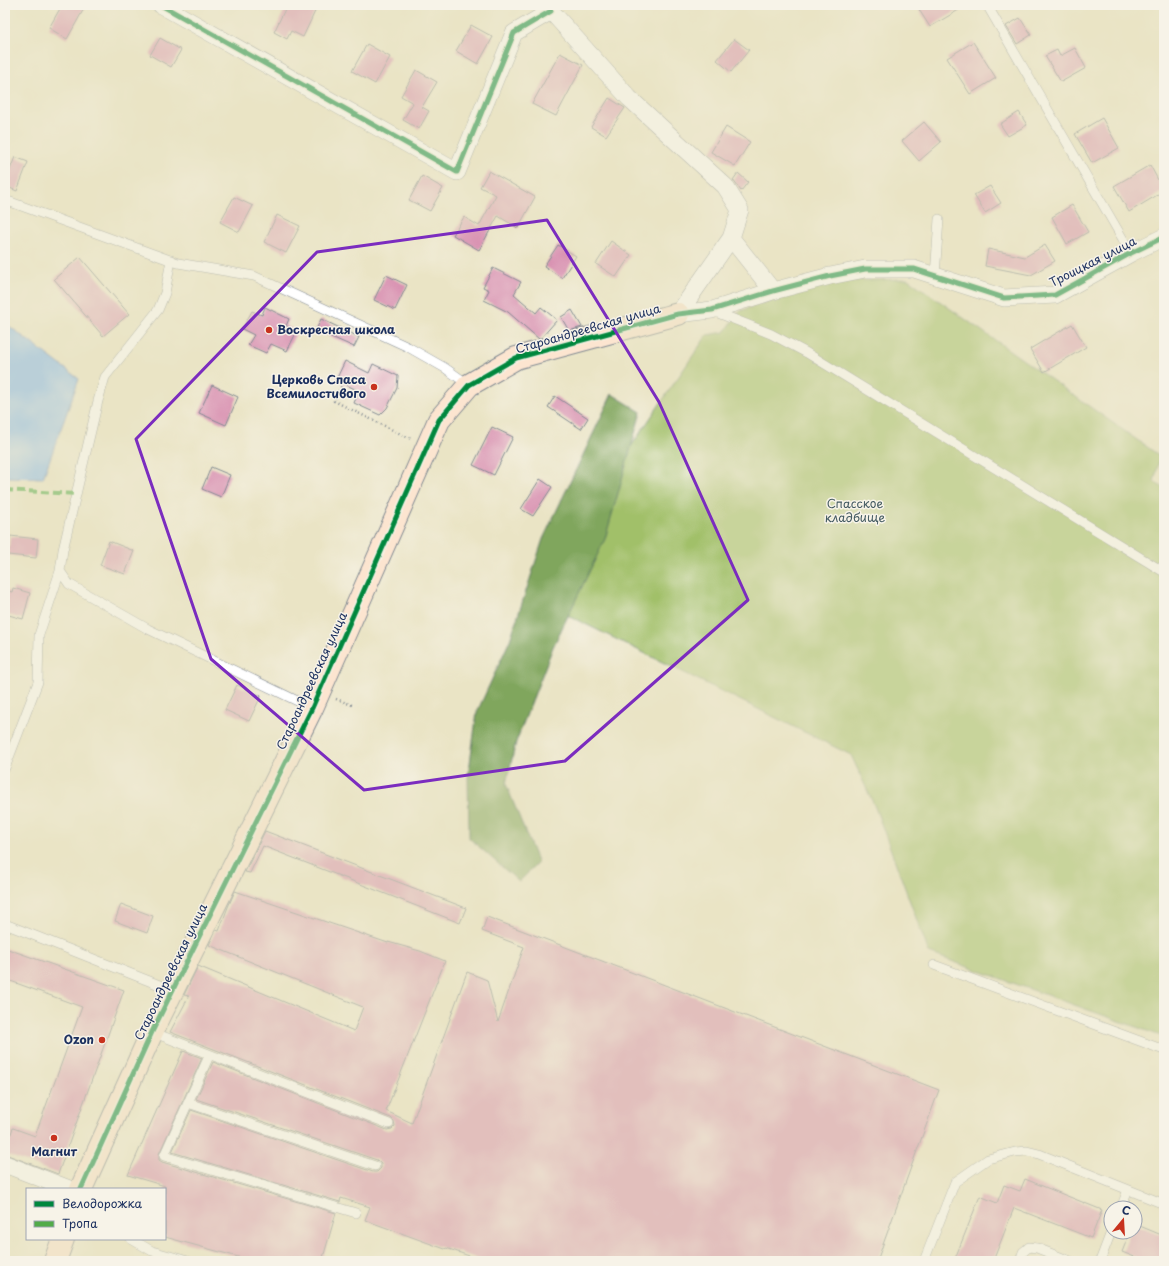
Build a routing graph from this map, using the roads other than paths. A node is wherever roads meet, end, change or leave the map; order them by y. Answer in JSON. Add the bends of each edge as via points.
{"nodes":[{"id":1,"x":161,"y":5,"type":"edge"},
{"id":2,"x":987,"y":5,"type":"edge"},
{"id":3,"x":549,"y":8,"type":"edge"},
{"id":4,"x":5,"y":200,"type":"edge"},
{"id":5,"x":939,"y":219,"type":"dead end"},
{"id":6,"x":1164,"y":237,"type":"edge"},
{"id":7,"x":731,"y":238,"type":"junction"},
{"id":8,"x":1131,"y":253,"type":"junction"},
{"id":9,"x":171,"y":260,"type":"junction"},
{"id":10,"x":935,"y":276,"type":"junction"},
{"id":11,"x":773,"y":291,"type":"junction"},
{"id":12,"x":712,"y":310,"type":"junction"},
{"id":13,"x":678,"y":314,"type":"junction"},
{"id":14,"x":469,"y":385,"type":"junction"},
{"id":15,"x":60,"y":571,"type":"junction"},
{"id":16,"x":1164,"y":572,"type":"edge"},
{"id":17,"x":312,"y":708,"type":"junction"},
{"id":18,"x":5,"y":768,"type":"edge"},
{"id":19,"x":5,"y":924,"type":"edge"},
{"id":20,"x":934,"y":965,"type":"dead end"},
{"id":21,"x":172,"y":990,"type":"junction"},
{"id":22,"x":152,"y":1032,"type":"junction"},
{"id":23,"x":1164,"y":1050,"type":"edge"},
{"id":24,"x":209,"y":1056,"type":"junction"},
{"id":25,"x":188,"y":1103,"type":"junction"},
{"id":26,"x":389,"y":1124,"type":"dead end"},
{"id":27,"x":5,"y":1164,"type":"edge"},
{"id":28,"x":375,"y":1166,"type":"dead end"},
{"id":29,"x":66,"y":1188,"type":"edge"},
{"id":30,"x":81,"y":1188,"type":"edge"},
{"id":31,"x":1128,"y":1190,"type":"junction"},
{"id":32,"x":1124,"y":1200,"type":"edge"},
{"id":33,"x":1164,"y":1204,"type":"edge"},
{"id":34,"x":356,"y":1213,"type":"dead end"},
{"id":35,"x":63,"y":1240,"type":"edge"},
{"id":36,"x":133,"y":1240,"type":"edge"},
{"id":37,"x":1108,"y":1240,"type":"edge"},
{"id":38,"x":55,"y":1261,"type":"edge"},
{"id":39,"x":188,"y":1261,"type":"edge"},
{"id":40,"x":924,"y":1261,"type":"edge"},
{"id":41,"x":1020,"y":1261,"type":"edge"},
{"id":42,"x":1070,"y":1261,"type":"edge"},
{"id":43,"x":1100,"y":1261,"type":"edge"}],
"edges":[{"from":1,"to":3,"type":"street","via":[[457,172],[514,33]]},
{"from":2,"to":8,"type":"lane"},
{"from":3,"to":7,"type":"street","via":[[629,98],[725,186],[740,210]]},
{"from":4,"to":9,"type":"lane"},
{"from":5,"to":10,"type":"lane"},
{"from":6,"to":8,"type":"street","name":"Троицкая улица"},
{"from":7,"to":11,"type":"street"},
{"from":7,"to":13,"type":"street"},
{"from":8,"to":10,"type":"street","name":"Троицкая улица","via":[[1055,295],[1004,298]]},
{"from":9,"to":14,"type":"lane","via":[[254,276],[408,347]]},
{"from":9,"to":15,"type":"lane","via":[[165,293],[158,310],[105,377]]},
{"from":10,"to":11,"type":"street","name":"Троицкая улица","via":[[914,269],[865,269]]},
{"from":11,"to":12,"type":"street","name":"Троицкая улица"},
{"from":12,"to":13,"type":"street","name":"Троицкая улица"},
{"from":12,"to":16,"type":"lane","via":[[771,334],[807,353]]},
{"from":13,"to":14,"type":"street","name":"Староандреевская улица","via":[[516,358]]},
{"from":14,"to":17,"type":"street","name":"Староандреевская улица","via":[[439,420]]},
{"from":15,"to":17,"type":"lane","via":[[69,584],[148,629]]},
{"from":15,"to":18,"type":"lane","via":[[38,635],[38,682]]},
{"from":17,"to":21,"type":"street","name":"Староандреевская улица"},
{"from":19,"to":21,"type":"lane"},
{"from":20,"to":23,"type":"lane"},
{"from":21,"to":22,"type":"street","name":"Староандреевская улица"},
{"from":22,"to":24,"type":"lane"},
{"from":22,"to":30,"type":"street","name":"Староандреевская улица"},
{"from":24,"to":25,"type":"lane"},
{"from":24,"to":26,"type":"lane"},
{"from":25,"to":28,"type":"lane"},
{"from":25,"to":34,"type":"lane","via":[[164,1156]]},
{"from":27,"to":29,"type":"street"},
{"from":31,"to":32,"type":"lane"},
{"from":31,"to":33,"type":"lane"},
{"from":31,"to":40,"type":"lane","via":[[1027,1151],[988,1159],[955,1182]]},
{"from":35,"to":38,"type":"street"},
{"from":36,"to":39,"type":"lane","via":[[152,1251]]},
{"from":37,"to":43,"type":"lane"},
{"from":41,"to":42,"type":"lane","via":[[1023,1252],[1029,1247]]}]}
